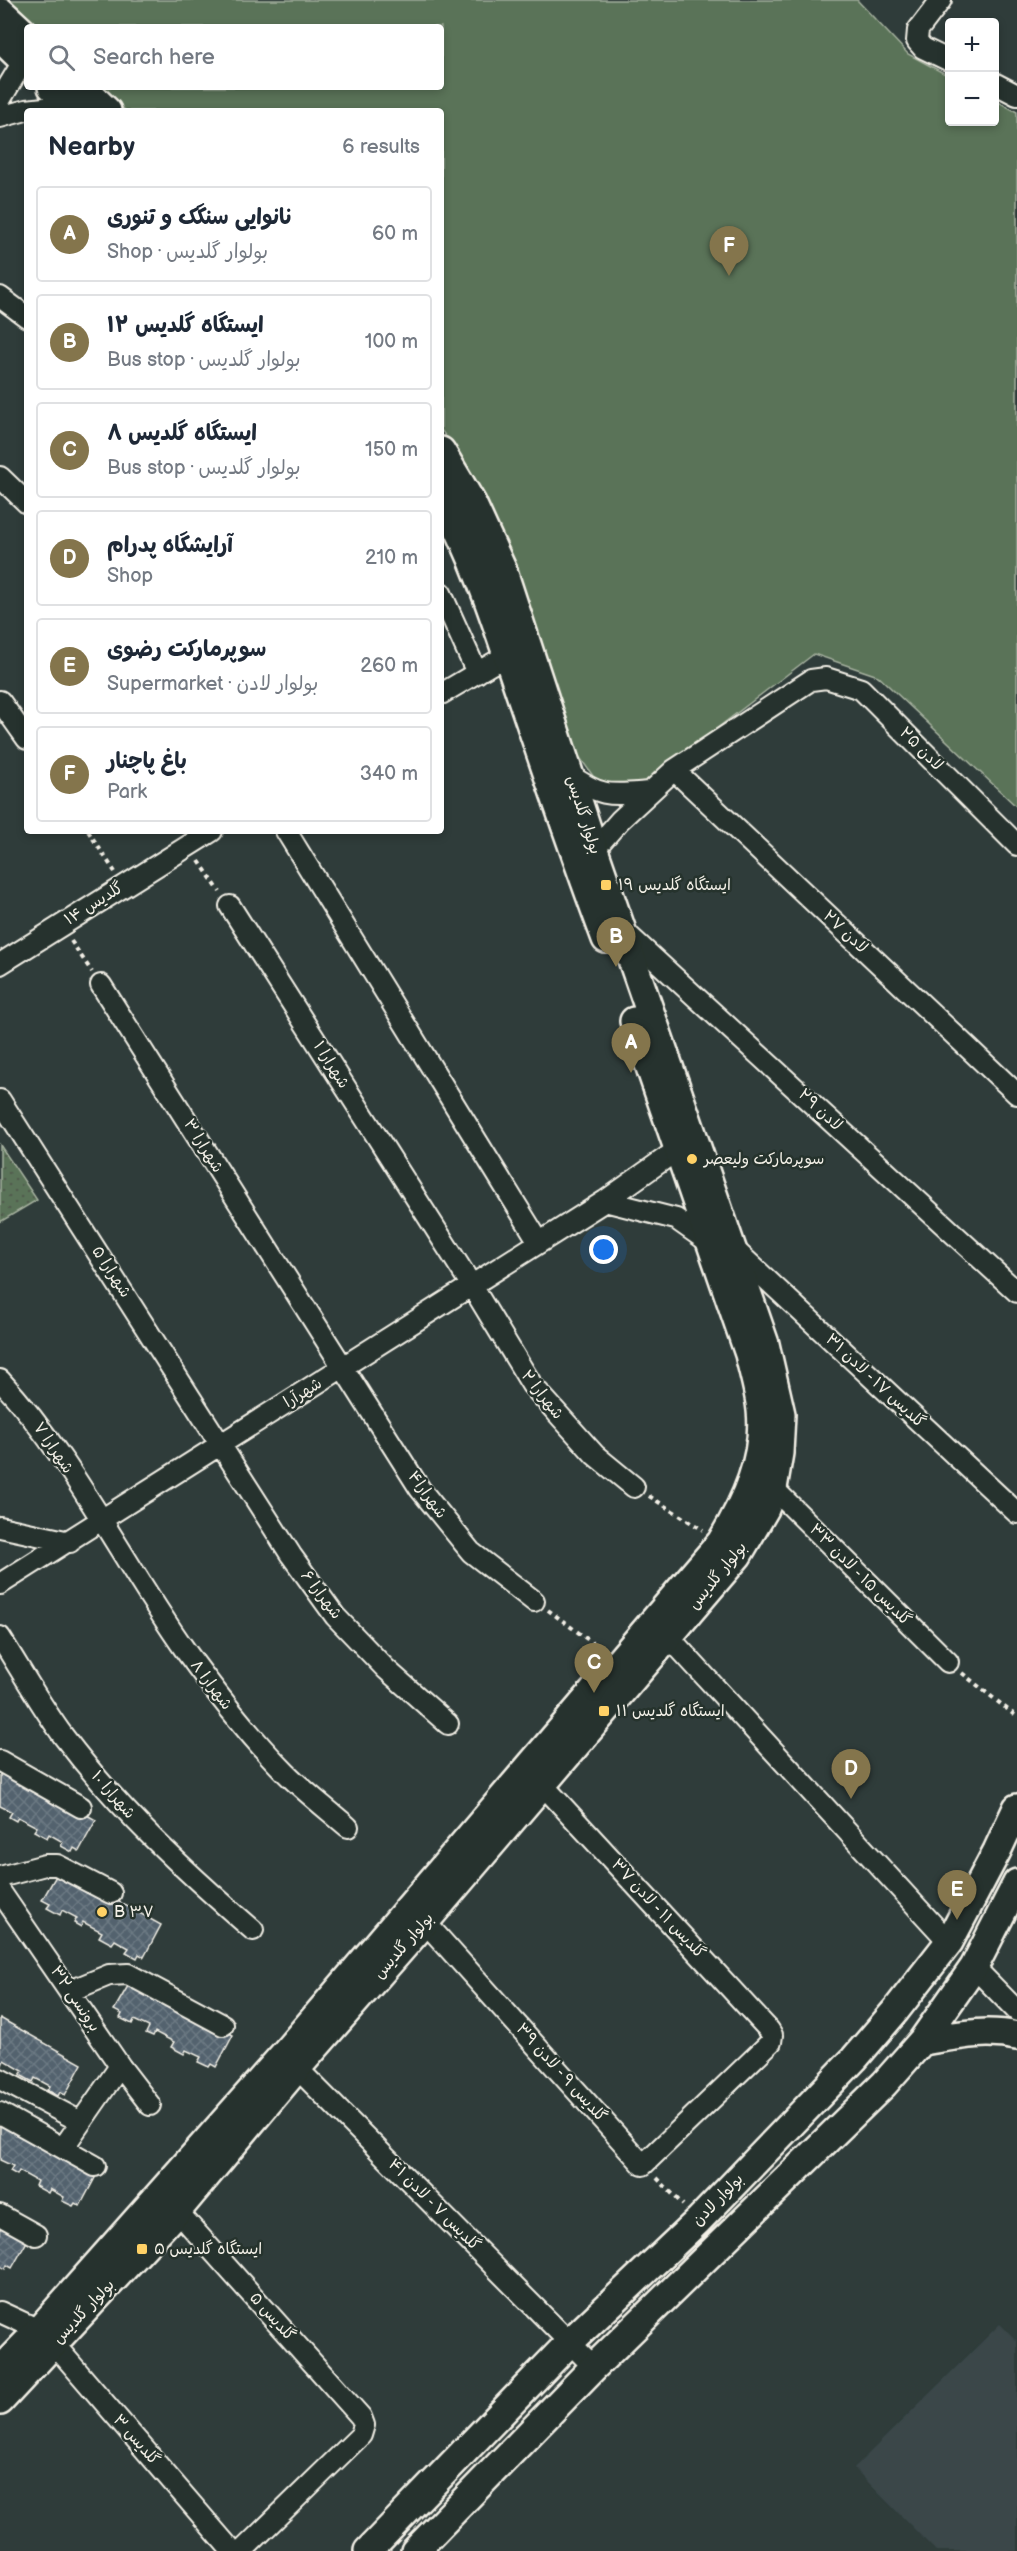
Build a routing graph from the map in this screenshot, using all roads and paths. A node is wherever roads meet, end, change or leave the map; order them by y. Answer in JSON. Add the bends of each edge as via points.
{"nodes":[{"id":1,"x":941,"y":0,"type":"edge"},
{"id":2,"x":0,"y":11,"type":"edge"},
{"id":3,"x":0,"y":38,"type":"edge"},
{"id":4,"x":24,"y":51,"type":"edge"},
{"id":5,"x":24,"y":53,"type":"edge"},
{"id":6,"x":24,"y":58,"type":"edge"},
{"id":7,"x":945,"y":59,"type":"edge"},
{"id":8,"x":999,"y":85,"type":"edge"},
{"id":9,"x":57,"y":90,"type":"edge"},
{"id":10,"x":1017,"y":94,"type":"edge"},
{"id":11,"x":0,"y":100,"type":"edge"},
{"id":12,"x":77,"y":101,"type":"edge"},
{"id":13,"x":37,"y":108,"type":"edge"},
{"id":14,"x":98,"y":108,"type":"edge"},
{"id":15,"x":24,"y":111,"type":"edge"},
{"id":16,"x":0,"y":117,"type":"edge"},
{"id":17,"x":0,"y":297,"type":"edge"},
{"id":18,"x":24,"y":315,"type":"edge"},
{"id":19,"x":444,"y":456,"type":"edge"},
{"id":20,"x":0,"y":477,"type":"edge"},
{"id":21,"x":24,"y":500,"type":"edge"},
{"id":22,"x":445,"y":512,"type":"edge"},
{"id":23,"x":444,"y":600,"type":"edge"},
{"id":24,"x":507,"y":655,"type":"junction"},
{"id":25,"x":477,"y":673,"type":"junction"},
{"id":26,"x":444,"y":692,"type":"edge"},
{"id":27,"x":0,"y":701,"type":"edge"},
{"id":28,"x":24,"y":735,"type":"edge"},
{"id":29,"x":674,"y":770,"type":"junction"},
{"id":30,"x":569,"y":774,"type":"junction"},
{"id":31,"x":649,"y":792,"type":"junction"},
{"id":32,"x":90,"y":834,"type":"edge"},
{"id":33,"x":200,"y":834,"type":"edge"},
{"id":34,"x":288,"y":834,"type":"edge"},
{"id":35,"x":184,"y":838,"type":"edge"},
{"id":36,"x":1017,"y":845,"type":"edge"},
{"id":37,"x":594,"y":850,"type":"junction"},
{"id":38,"x":123,"y":885,"type":"junction"},
{"id":39,"x":230,"y":906,"type":"joint"},
{"id":40,"x":61,"y":925,"type":"junction"},
{"id":41,"x":622,"y":929,"type":"junction"},
{"id":42,"x":0,"y":964,"type":"edge"},
{"id":43,"x":101,"y":985,"type":"joint"},
{"id":44,"x":1017,"y":1094,"type":"edge"},
{"id":45,"x":0,"y":1100,"type":"edge"},
{"id":46,"x":687,"y":1147,"type":"junction"},
{"id":47,"x":605,"y":1201,"type":"junction"},
{"id":48,"x":539,"y":1242,"type":"junction"},
{"id":49,"x":722,"y":1246,"type":"junction"},
{"id":50,"x":472,"y":1286,"type":"junction"},
{"id":51,"x":1017,"y":1292,"type":"edge"},
{"id":52,"x":344,"y":1368,"type":"junction"},
{"id":53,"x":0,"y":1380,"type":"edge"},
{"id":54,"x":222,"y":1444,"type":"junction"},
{"id":55,"x":634,"y":1487,"type":"joint"},
{"id":56,"x":772,"y":1488,"type":"junction"},
{"id":57,"x":1017,"y":1513,"type":"edge"},
{"id":58,"x":102,"y":1520,"type":"junction"},
{"id":59,"x":0,"y":1527,"type":"edge"},
{"id":60,"x":70,"y":1542,"type":"junction"},
{"id":61,"x":722,"y":1542,"type":"junction"},
{"id":62,"x":0,"y":1584,"type":"edge"},
{"id":63,"x":534,"y":1601,"type":"joint"},
{"id":64,"x":668,"y":1636,"type":"junction"},
{"id":65,"x":0,"y":1637,"type":"edge"},
{"id":66,"x":620,"y":1662,"type":"junction"},
{"id":67,"x":948,"y":1662,"type":"joint"},
{"id":68,"x":1017,"y":1718,"type":"edge"},
{"id":69,"x":448,"y":1724,"type":"dead end"},
{"id":70,"x":0,"y":1761,"type":"edge"},
{"id":71,"x":542,"y":1784,"type":"junction"},
{"id":72,"x":81,"y":1806,"type":"dead end"},
{"id":73,"x":1017,"y":1808,"type":"edge"},
{"id":74,"x":348,"y":1827,"type":"dead end"},
{"id":75,"x":0,"y":1877,"type":"edge"},
{"id":76,"x":1017,"y":1883,"type":"edge"},
{"id":77,"x":0,"y":1891,"type":"edge"},
{"id":78,"x":111,"y":1893,"type":"dead end"},
{"id":79,"x":425,"y":1922,"type":"junction"},
{"id":80,"x":253,"y":1930,"type":"dead end"},
{"id":81,"x":949,"y":1942,"type":"junction"},
{"id":82,"x":974,"y":1967,"type":"junction"},
{"id":83,"x":70,"y":1991,"type":"junction"},
{"id":84,"x":1017,"y":2011,"type":"edge"},
{"id":85,"x":223,"y":2025,"type":"dead end"},
{"id":86,"x":1017,"y":2037,"type":"edge"},
{"id":87,"x":922,"y":2041,"type":"junction"},
{"id":88,"x":290,"y":2061,"type":"junction"},
{"id":89,"x":120,"y":2066,"type":"junction"},
{"id":90,"x":0,"y":2079,"type":"edge"},
{"id":91,"x":150,"y":2105,"type":"dead end"},
{"id":92,"x":0,"y":2113,"type":"edge"},
{"id":93,"x":81,"y":2122,"type":"junction"},
{"id":94,"x":63,"y":2148,"type":"junction"},
{"id":95,"x":644,"y":2165,"type":"junction"},
{"id":96,"x":95,"y":2166,"type":"dead end"},
{"id":97,"x":177,"y":2211,"type":"junction"},
{"id":98,"x":0,"y":2215,"type":"edge"},
{"id":99,"x":698,"y":2221,"type":"junction"},
{"id":100,"x":36,"y":2235,"type":"dead end"},
{"id":101,"x":0,"y":2312,"type":"edge"},
{"id":102,"x":47,"y":2337,"type":"junction"},
{"id":103,"x":570,"y":2342,"type":"junction"},
{"id":104,"x":594,"y":2367,"type":"junction"},
{"id":105,"x":0,"y":2370,"type":"edge"},
{"id":106,"x":0,"y":2401,"type":"edge"},
{"id":107,"x":232,"y":2551,"type":"edge"},
{"id":108,"x":242,"y":2551,"type":"edge"},
{"id":109,"x":368,"y":2551,"type":"edge"},
{"id":110,"x":415,"y":2551,"type":"edge"}],
"edges":[{"from":1,"to":7,"type":"street","via":[[918,30],[917,41],[922,48]]},
{"from":2,"to":4,"type":"street"},
{"from":3,"to":5,"type":"street"},
{"from":6,"to":11,"type":"street"},
{"from":8,"to":10,"type":"street"},
{"from":9,"to":12,"type":"street"},
{"from":12,"to":13,"type":"street"},
{"from":12,"to":14,"type":"street"},
{"from":15,"to":16,"type":"street"},
{"from":17,"to":18,"type":"street"},
{"from":19,"to":30,"type":"street","name":"بولوار گلدیس","via":[[472,503],[503,571]]},
{"from":20,"to":21,"type":"street"},
{"from":22,"to":24,"type":"street","name":"بولوار گلدیس","via":[[481,579]]},
{"from":23,"to":25,"type":"street"},
{"from":24,"to":25,"type":"street"},
{"from":24,"to":46,"type":"street","name":"بولوار گلدیس","via":[[616,967]]},
{"from":25,"to":26,"type":"street"},
{"from":27,"to":28,"type":"street"},
{"from":29,"to":31,"type":"street"},
{"from":29,"to":36,"type":"street","name":"لادن ۲۵","via":[[811,680],[826,678],[861,689]]},
{"from":29,"to":44,"type":"street","name":"لادن ۲۷"},
{"from":30,"to":31,"type":"street","via":[[587,787],[609,795]]},
{"from":30,"to":37,"type":"street","name":"بولوار گلدیس"},
{"from":31,"to":37,"type":"street"},
{"from":32,"to":38,"type":"path"},
{"from":33,"to":35,"type":"street","name":"گلدیس ۱۴"},
{"from":34,"to":48,"type":"street"},
{"from":35,"to":38,"type":"street","name":"گلدیس ۱۴"},
{"from":35,"to":39,"type":"path"},
{"from":37,"to":41,"type":"street","name":"بولوار گلدیس"},
{"from":38,"to":40,"type":"street","name":"گلدیس ۱۴"},
{"from":39,"to":50,"type":"street","name":"شهرارا ۱"},
{"from":40,"to":42,"type":"street","name":"گلدیس ۱۴"},
{"from":40,"to":43,"type":"path"},
{"from":41,"to":46,"type":"street","name":"بولوار گلدیس"},
{"from":41,"to":51,"type":"street","name":"لادن ۲۹"},
{"from":43,"to":52,"type":"street","name":"شهرارا ۳"},
{"from":45,"to":54,"type":"street","name":"شهرارا ۵"},
{"from":46,"to":47,"type":"street","name":"شهرآرا"},
{"from":46,"to":49,"type":"street","name":"بولوار گلدیس"},
{"from":47,"to":48,"type":"street","name":"شهرآرا"},
{"from":47,"to":49,"type":"street","name":"گلدیس ۱۷ - لادن ۳۱","via":[[676,1219]]},
{"from":48,"to":50,"type":"street","name":"شهرآرا"},
{"from":49,"to":56,"type":"street","name":"بولوار گلدیس","via":[[765,1344],[781,1414]]},
{"from":49,"to":57,"type":"street","name":"گلدیس ۱۷ - لادن ۳۱"},
{"from":49,"to":61,"type":"street","name":"بولوار گلدیس","via":[[761,1410],[760,1446],[753,1477],[744,1504]]},
{"from":50,"to":52,"type":"street","name":"شهرآرا"},
{"from":50,"to":55,"type":"street","name":"شهرارا ۲","via":[[532,1385],[579,1439]]},
{"from":52,"to":54,"type":"street","name":"شهرآرا"},
{"from":52,"to":63,"type":"street","name":"شهرارا۴","via":[[420,1489],[471,1552]]},
{"from":53,"to":58,"type":"street","name":"شهرارا ۷","via":[[26,1408]]},
{"from":54,"to":58,"type":"street","name":"شهرآرا"},
{"from":54,"to":69,"type":"street","name":"شهرارا ۶","via":[[291,1555],[335,1616],[386,1669]]},
{"from":55,"to":61,"type":"path"},
{"from":56,"to":64,"type":"street","name":"بولوار گلدیس","via":[[765,1509],[738,1555]]},
{"from":56,"to":67,"type":"street","name":"گلدیس ۱۵ - لادن ۳۳"},
{"from":58,"to":60,"type":"street","name":"شهرآرا"},
{"from":58,"to":74,"type":"street","name":"شهرارا ۸","via":[[184,1649],[233,1714],[286,1773]]},
{"from":59,"to":60,"type":"street"},
{"from":60,"to":62,"type":"street","name":"شهرآرا"},
{"from":61,"to":66,"type":"street","name":"بولوار گلدیس"},
{"from":63,"to":66,"type":"path"},
{"from":64,"to":71,"type":"street","name":"بولوار گلدیس"},
{"from":64,"to":81,"type":"street"},
{"from":65,"to":80,"type":"street","name":"شهرارا ۱۰","via":[[64,1737],[125,1810],[174,1862]]},
{"from":66,"to":88,"type":"street","name":"بولوار گلدیس"},
{"from":67,"to":68,"type":"path"},
{"from":70,"to":72,"type":"street"},
{"from":71,"to":79,"type":"street","name":"بولوار گلدیس"},
{"from":71,"to":95,"type":"street","name":"گلدیس ۱۱ - لادن ۳۷","via":[[772,2035],[771,2042]]},
{"from":73,"to":81,"type":"street","name":"بولوار لادن"},
{"from":75,"to":78,"type":"street","via":[[57,1865]]},
{"from":76,"to":82,"type":"street","name":"بولوار لادن"},
{"from":77,"to":83,"type":"street","name":"برونسی ۳۲"},
{"from":79,"to":88,"type":"street","name":"بولوار گلدیس"},
{"from":79,"to":95,"type":"street","name":"گلدیس ۹ - لادن ۳۹"},
{"from":81,"to":99,"type":"street","name":"بولوار لادن","via":[[854,2059]]},
{"from":82,"to":84,"type":"street"},
{"from":82,"to":87,"type":"street","name":"بولوار لادن"},
{"from":83,"to":85,"type":"street","via":[[109,1975],[128,1974]]},
{"from":83,"to":89,"type":"street","name":"برونسی ۳۲"},
{"from":86,"to":87,"type":"street","via":[[980,2032]]},
{"from":87,"to":104,"type":"street","name":"بولوار لادن","via":[[884,2084]]},
{"from":88,"to":97,"type":"street","name":"بولوار گلدیس"},
{"from":88,"to":102,"type":"street","name":"بولوار گلدیس"},
{"from":88,"to":103,"type":"street","name":"گلدیس ۷ - لادن ۴۱"},
{"from":89,"to":91,"type":"street","name":"برونسی ۳۲"},
{"from":89,"to":93,"type":"street"},
{"from":90,"to":93,"type":"street"},
{"from":92,"to":94,"type":"street"},
{"from":93,"to":94,"type":"street"},
{"from":94,"to":96,"type":"street"},
{"from":95,"to":99,"type":"path"},
{"from":97,"to":102,"type":"street","name":"بولوار گلدیس"},
{"from":97,"to":108,"type":"street","name":"گلدیس ۵","via":[[361,2416],[364,2425],[361,2435]]},
{"from":98,"to":100,"type":"street"},
{"from":99,"to":103,"type":"street","name":"بولوار لادن"},
{"from":101,"to":102,"type":"street"},
{"from":102,"to":105,"type":"street","name":"بولوار گلدیس"},
{"from":102,"to":106,"type":"street","name":"بولوار گلدیس"},
{"from":102,"to":107,"type":"street","name":"گلدیس ۳"},
{"from":103,"to":104,"type":"street","name":"گلدیس ۷ - لادن ۴۱"},
{"from":103,"to":109,"type":"street","name":"بولوار لادن"},
{"from":104,"to":110,"type":"street","name":"بولوار لادن"}]}
